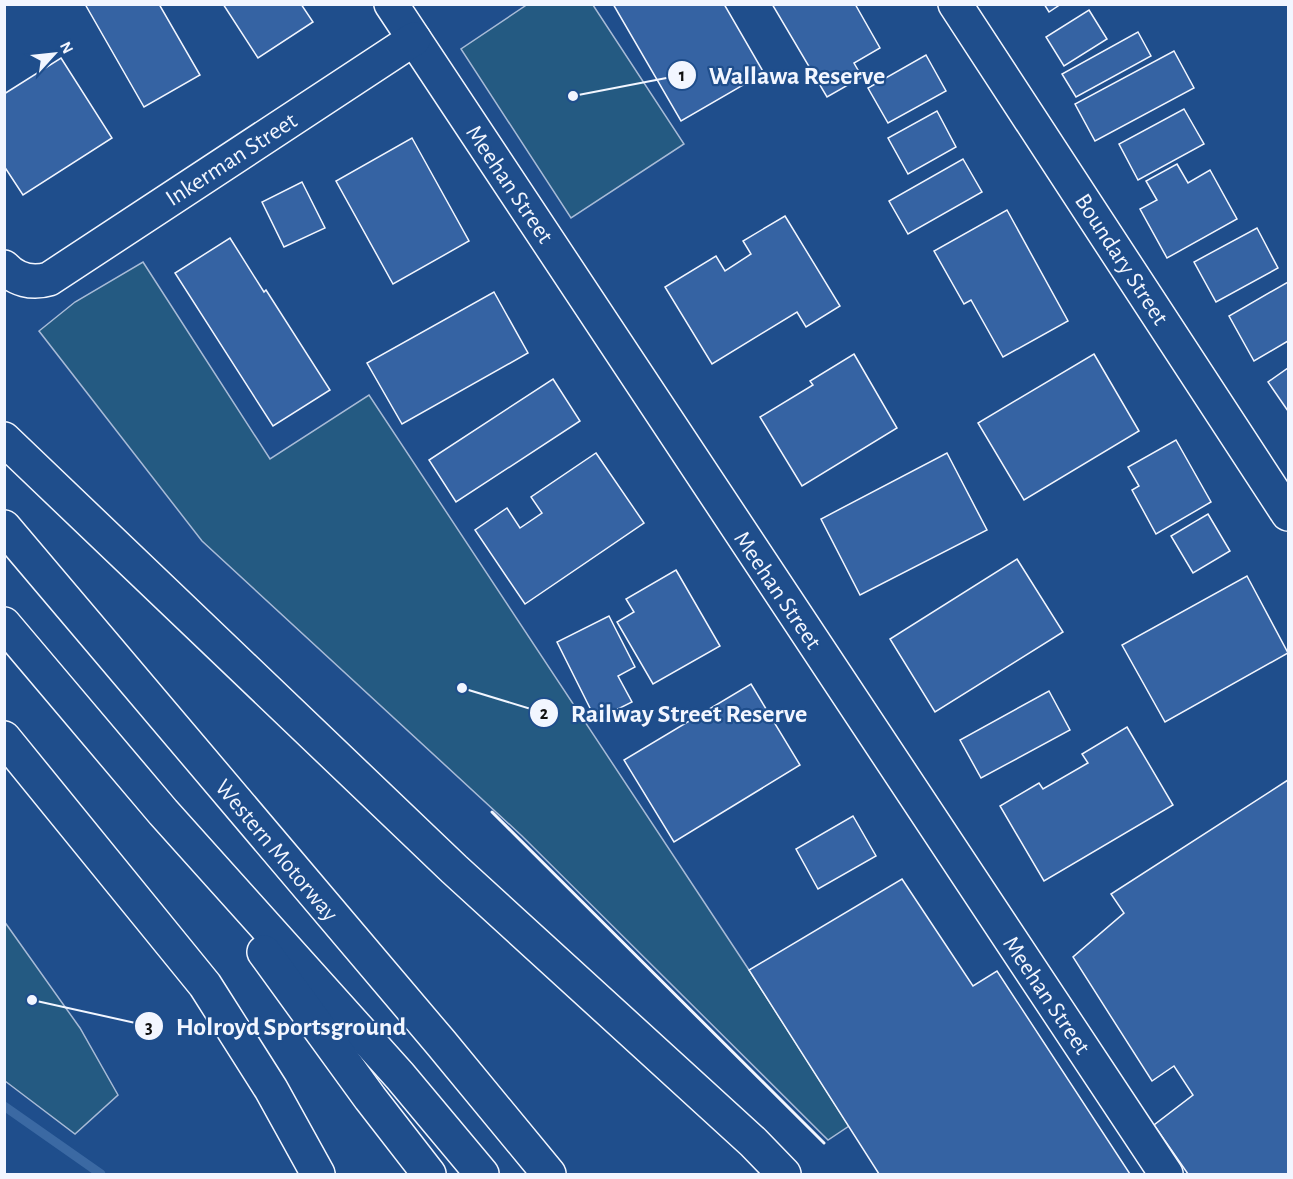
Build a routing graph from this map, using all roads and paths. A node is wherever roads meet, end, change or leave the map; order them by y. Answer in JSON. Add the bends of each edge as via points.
{"nodes":[{"id":1,"x":391,"y":4,"type":"edge"},
{"id":2,"x":955,"y":4,"type":"edge"},
{"id":3,"x":414,"y":39,"type":"junction"},
{"id":4,"x":4,"y":267,"type":"edge"},
{"id":5,"x":4,"y":439,"type":"edge"},
{"id":6,"x":1288,"y":514,"type":"edge"},
{"id":7,"x":4,"y":527,"type":"edge"},
{"id":8,"x":4,"y":624,"type":"edge"},
{"id":9,"x":4,"y":738,"type":"edge"},
{"id":10,"x":163,"y":812,"type":"junction"},
{"id":11,"x":318,"y":1174,"type":"edge"},
{"id":12,"x":429,"y":1174,"type":"edge"},
{"id":13,"x":482,"y":1174,"type":"edge"},
{"id":14,"x":549,"y":1174,"type":"edge"},
{"id":15,"x":784,"y":1174,"type":"edge"},
{"id":16,"x":1166,"y":1174,"type":"edge"}],
"edges":[{"from":1,"to":3,"type":"main road","name":"Meehan Street"},
{"from":2,"to":6,"type":"main road","name":"Boundary Street"},
{"from":3,"to":4,"type":"main road","name":"Inkerman Street","via":[[48,279],[22,279]]},
{"from":3,"to":16,"type":"main road","name":"Meehan Street"},
{"from":5,"to":15,"type":"main road","via":[[454,869]]},
{"from":7,"to":14,"type":"main road","name":"Western Motorway"},
{"from":8,"to":10,"type":"main road"},
{"from":9,"to":11,"type":"main road","via":[[205,985],[271,1089]]},
{"from":10,"to":12,"type":"main road"},
{"from":10,"to":13,"type":"main road","via":[[400,1076]]}]}
